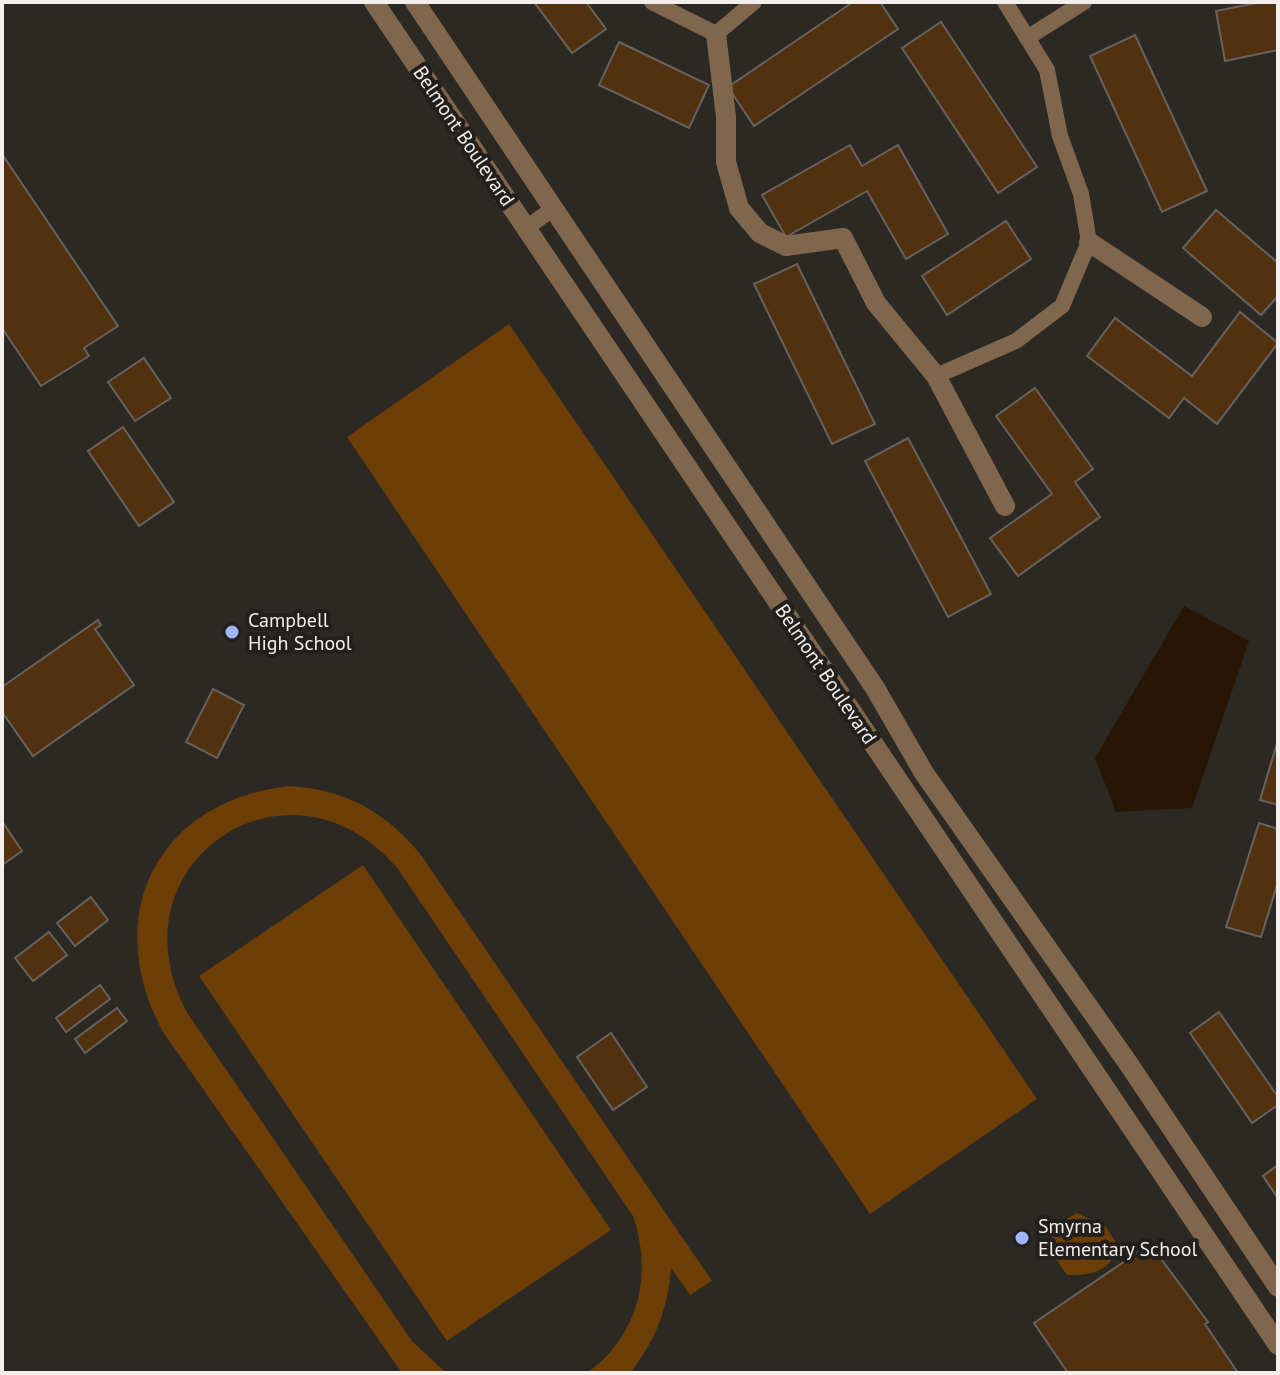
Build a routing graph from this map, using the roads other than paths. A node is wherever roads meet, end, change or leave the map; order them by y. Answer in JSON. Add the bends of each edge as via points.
{"nodes":[{"id":1,"x":374,"y":2,"type":"edge"},
{"id":2,"x":415,"y":2,"type":"edge"},
{"id":3,"x":652,"y":2,"type":"edge"},
{"id":4,"x":754,"y":2,"type":"edge"},
{"id":5,"x":1005,"y":2,"type":"edge"},
{"id":6,"x":1084,"y":2,"type":"edge"},
{"id":7,"x":716,"y":34,"type":"junction"},
{"id":8,"x":1027,"y":38,"type":"junction"},
{"id":9,"x":554,"y":208,"type":"junction"},
{"id":10,"x":526,"y":228,"type":"junction"},
{"id":11,"x":1089,"y":242,"type":"junction"},
{"id":12,"x":1202,"y":317,"type":"dead end"},
{"id":13,"x":936,"y":376,"type":"junction"},
{"id":14,"x":1005,"y":506,"type":"dead end"},
{"id":15,"x":1278,"y":1287,"type":"edge"},
{"id":16,"x":1278,"y":1345,"type":"edge"}],
"edges":[{"from":1,"to":10,"type":"street","name":"Belmont Boulevard"},
{"from":2,"to":9,"type":"street","name":"Belmont Boulevard"},
{"from":3,"to":7,"type":"lane"},
{"from":4,"to":7,"type":"lane"},
{"from":5,"to":8,"type":"lane"},
{"from":6,"to":8,"type":"lane"},
{"from":7,"to":13,"type":"street","via":[[726,162],[739,208],[760,233],[786,246],[843,238],[876,303]]},
{"from":8,"to":11,"type":"lane","via":[[1047,70]]},
{"from":9,"to":10,"type":"lane"},
{"from":9,"to":15,"type":"street","name":"Belmont Boulevard","via":[[875,688],[924,773]]},
{"from":10,"to":16,"type":"street","name":"Belmont Boulevard"},
{"from":11,"to":12,"type":"street"},
{"from":11,"to":13,"type":"lane","via":[[1062,306],[1016,341]]},
{"from":13,"to":14,"type":"street"}]}
